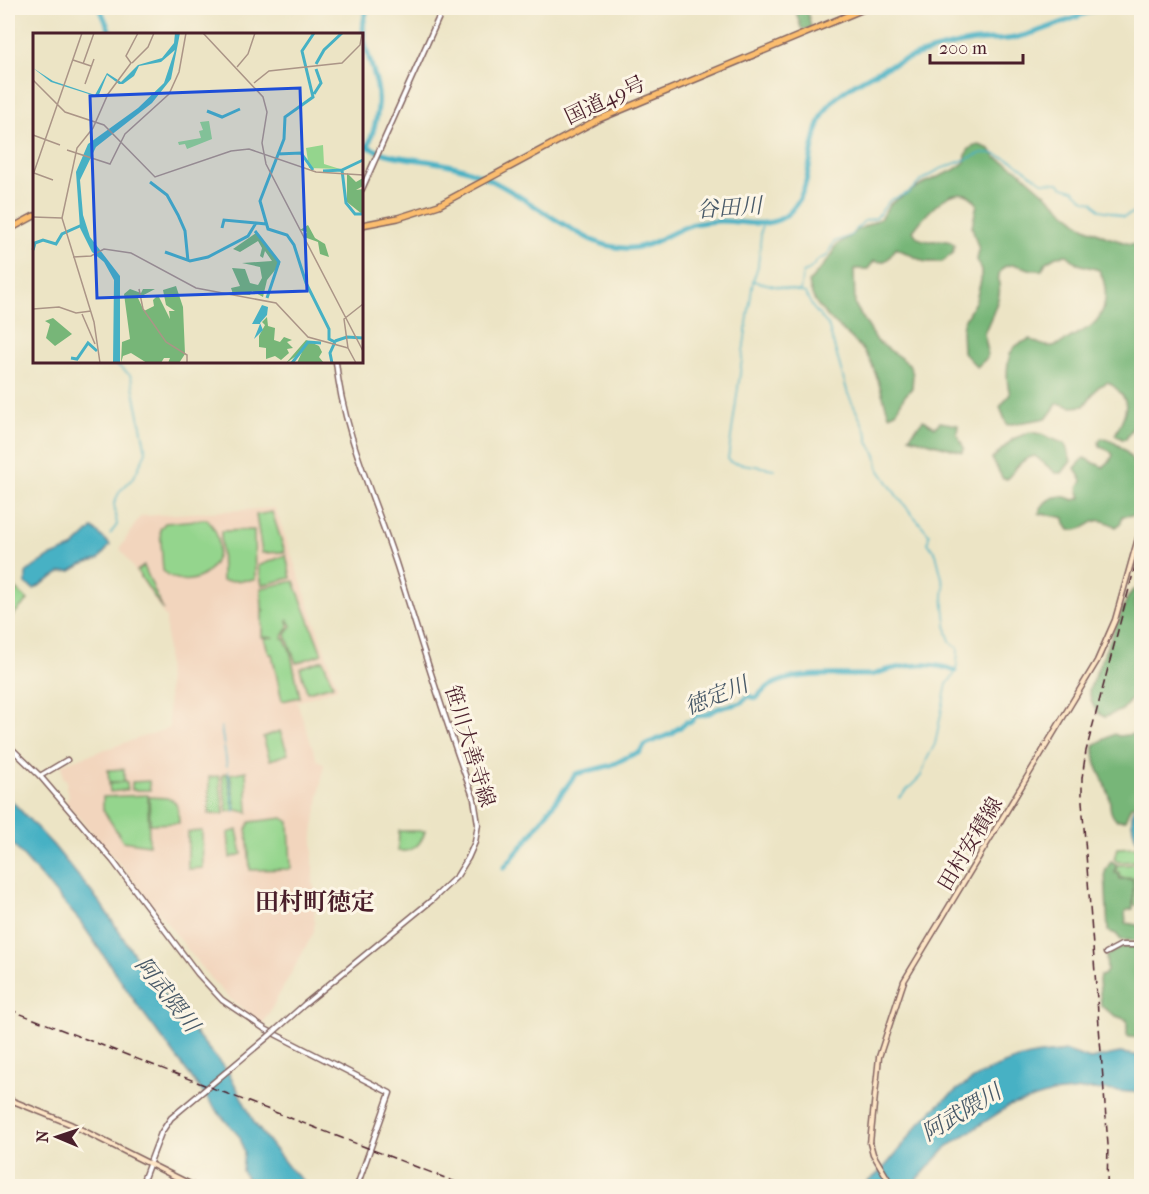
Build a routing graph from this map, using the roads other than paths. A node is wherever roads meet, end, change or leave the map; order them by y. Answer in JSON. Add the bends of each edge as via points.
{"nodes":[{"id":1,"x":443,"y":8,"type":"edge"},
{"id":2,"x":866,"y":8,"type":"edge"},
{"id":3,"x":363,"y":187,"type":"edge"},
{"id":4,"x":33,"y":217,"type":"edge"},
{"id":5,"x":363,"y":225,"type":"edge"},
{"id":6,"x":8,"y":230,"type":"edge"},
{"id":7,"x":336,"y":363,"type":"edge"},
{"id":8,"x":1142,"y":524,"type":"edge"},
{"id":9,"x":8,"y":745,"type":"edge"},
{"id":10,"x":68,"y":760,"type":"dead end"},
{"id":11,"x":40,"y":776,"type":"junction"},
{"id":12,"x":1142,"y":945,"type":"edge"},
{"id":13,"x":1106,"y":953,"type":"dead end"},
{"id":14,"x":8,"y":1099,"type":"edge"},
{"id":15,"x":150,"y":1164,"type":"junction"},
{"id":16,"x":143,"y":1186,"type":"edge"},
{"id":17,"x":194,"y":1186,"type":"edge"},
{"id":18,"x":357,"y":1186,"type":"edge"},
{"id":19,"x":892,"y":1186,"type":"edge"}],
"edges":[{"from":1,"to":3,"type":"street"},
{"from":2,"to":5,"type":"highway","name":"国道49号","via":[[585,126],[439,205]]},
{"from":4,"to":6,"type":"highway"},
{"from":7,"to":15,"type":"street","name":"笹川大善寺線","bridge":true,"via":[[350,432],[477,811],[478,830],[462,870],[444,890],[171,1118]]},
{"from":8,"to":19,"type":"main road","name":"田村安積線","via":[[1115,620],[1098,661],[904,981],[878,1064],[870,1143]]},
{"from":9,"to":11,"type":"street"},
{"from":10,"to":11,"type":"street"},
{"from":11,"to":18,"type":"street","via":[[142,896],[197,973],[222,1000],[265,1029],[390,1093]]},
{"from":12,"to":13,"type":"street","via":[[1120,945]]},
{"from":14,"to":15,"type":"main road","via":[[70,1124]]},
{"from":15,"to":16,"type":"street"},
{"from":15,"to":17,"type":"main road"}]}
